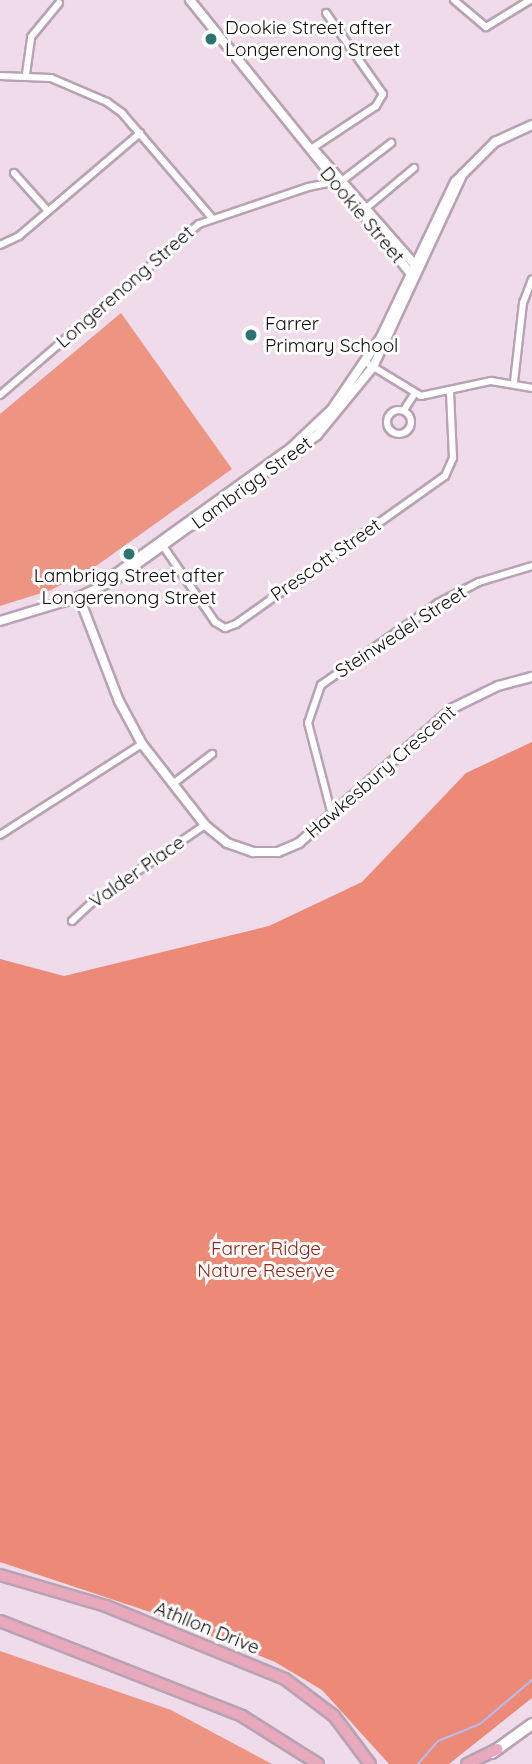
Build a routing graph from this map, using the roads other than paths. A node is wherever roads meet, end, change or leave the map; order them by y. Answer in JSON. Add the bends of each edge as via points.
{"nodes":[{"id":1,"x":190,"y":0,"type":"edge"},
{"id":2,"x":454,"y":0,"type":"edge"},
{"id":3,"x":530,"y":0,"type":"edge"},
{"id":4,"x":59,"y":3,"type":"dead end"},
{"id":5,"x":326,"y":13,"type":"dead end"},
{"id":6,"x":26,"y":74,"type":"junction"},
{"id":7,"x":0,"y":76,"type":"edge"},
{"id":8,"x":532,"y":125,"type":"edge"},
{"id":9,"x":140,"y":133,"type":"junction"},
{"id":10,"x":391,"y":143,"type":"dead end"},
{"id":11,"x":311,"y":149,"type":"junction"},
{"id":12,"x":414,"y":168,"type":"dead end"},
{"id":13,"x":14,"y":173,"type":"dead end"},
{"id":14,"x":332,"y":180,"type":"junction"},
{"id":15,"x":343,"y":180,"type":"junction"},
{"id":16,"x":365,"y":209,"type":"junction"},
{"id":17,"x":48,"y":211,"type":"junction"},
{"id":18,"x":211,"y":217,"type":"junction"},
{"id":19,"x":0,"y":245,"type":"edge"},
{"id":20,"x":415,"y":272,"type":"junction"},
{"id":21,"x":532,"y":280,"type":"edge"},
{"id":22,"x":370,"y":365,"type":"junction"},
{"id":23,"x":514,"y":382,"type":"junction"},
{"id":24,"x":532,"y":388,"type":"edge"},
{"id":25,"x":450,"y":392,"type":"junction"},
{"id":26,"x":415,"y":393,"type":"junction"},
{"id":27,"x":0,"y":395,"type":"edge"},
{"id":28,"x":404,"y":410,"type":"dead end"},
{"id":29,"x":162,"y":544,"type":"junction"},
{"id":30,"x":532,"y":566,"type":"edge"},
{"id":31,"x":79,"y":597,"type":"junction"},
{"id":32,"x":0,"y":621,"type":"edge"},
{"id":33,"x":532,"y":677,"type":"edge"},
{"id":34,"x":142,"y":744,"type":"junction"},
{"id":35,"x":212,"y":754,"type":"dead end"},
{"id":36,"x":174,"y":783,"type":"junction"},
{"id":37,"x":332,"y":815,"type":"junction"},
{"id":38,"x":205,"y":825,"type":"junction"},
{"id":39,"x":0,"y":835,"type":"edge"},
{"id":40,"x":72,"y":921,"type":"dead end"},
{"id":41,"x":0,"y":1575,"type":"edge"},
{"id":42,"x":0,"y":1621,"type":"edge"},
{"id":43,"x":532,"y":1724,"type":"edge"},
{"id":44,"x":509,"y":1742,"type":"junction"},
{"id":45,"x":498,"y":1749,"type":"junction"},
{"id":46,"x":368,"y":1760,"type":"edge"},
{"id":47,"x":318,"y":1764,"type":"edge"},
{"id":48,"x":377,"y":1764,"type":"edge"},
{"id":49,"x":467,"y":1764,"type":"edge"},
{"id":50,"x":477,"y":1764,"type":"edge"},
{"id":51,"x":488,"y":1764,"type":"edge"}],
"edges":[{"from":1,"to":11,"type":"street","name":"Dookie Street"},
{"from":2,"to":3,"type":"street","via":[[486,27]]},
{"from":4,"to":6,"type":"street","via":[[31,37]]},
{"from":5,"to":11,"type":"street","via":[[383,94],[376,106]]},
{"from":6,"to":7,"type":"street"},
{"from":6,"to":9,"type":"street","via":[[86,91],[122,113]]},
{"from":8,"to":20,"type":"street","name":"Lambrigg Street","via":[[495,142],[462,175]]},
{"from":9,"to":17,"type":"street"},
{"from":9,"to":18,"type":"street"},
{"from":10,"to":15,"type":"street"},
{"from":11,"to":14,"type":"street","name":"Dookie Street"},
{"from":11,"to":15,"type":"street","name":"Dookie Street"},
{"from":12,"to":16,"type":"street"},
{"from":13,"to":17,"type":"street"},
{"from":14,"to":15,"type":"street","name":"Longerenong Street"},
{"from":14,"to":18,"type":"street","name":"Longerenong Street"},
{"from":14,"to":20,"type":"street","name":"Dookie Street"},
{"from":15,"to":16,"type":"street","name":"Dookie Street"},
{"from":16,"to":20,"type":"street","name":"Dookie Street"},
{"from":17,"to":19,"type":"street"},
{"from":18,"to":27,"type":"street","name":"Longerenong Street"},
{"from":20,"to":22,"type":"street","name":"Lambrigg Street"},
{"from":21,"to":23,"type":"street","via":[[523,303]]},
{"from":22,"to":26,"type":"street"},
{"from":22,"to":29,"type":"street","name":"Lambrigg Street","via":[[337,414],[297,453]]},
{"from":23,"to":24,"type":"street"},
{"from":23,"to":25,"type":"street","via":[[479,383]]},
{"from":25,"to":26,"type":"street"},
{"from":25,"to":29,"type":"street","name":"Prescott Street","via":[[453,458],[445,476],[236,624],[225,628],[215,622]]},
{"from":26,"to":28,"type":"street"},
{"from":29,"to":31,"type":"street","name":"Lambrigg Street","via":[[116,579],[110,578]]},
{"from":30,"to":37,"type":"street","name":"Steinwedel Street","via":[[479,582],[438,603],[321,685],[308,711],[308,723]]},
{"from":31,"to":32,"type":"street","name":"Lambrigg Street"},
{"from":31,"to":34,"type":"street","name":"Hawkesbury Crescent","via":[[119,701]]},
{"from":33,"to":37,"type":"street","name":"Hawkesbury Crescent","via":[[498,686],[453,708]]},
{"from":34,"to":36,"type":"street","name":"Hawkesbury Crescent"},
{"from":34,"to":39,"type":"street"},
{"from":35,"to":36,"type":"street"},
{"from":36,"to":38,"type":"street","name":"Hawkesbury Crescent"},
{"from":37,"to":38,"type":"street","name":"Hawkesbury Crescent","via":[[299,843],[266,854],[234,846]]},
{"from":38,"to":40,"type":"street","name":"Valder Place"},
{"from":41,"to":46,"type":"main road","name":"Athllon Drive","via":[[106,1606],[285,1679],[334,1716]]},
{"from":42,"to":47,"type":"main road","via":[[242,1716]]},
{"from":43,"to":44,"type":"main road"},
{"from":44,"to":45,"type":"main road"},
{"from":44,"to":51,"type":"main road"},
{"from":45,"to":49,"type":"main road"},
{"from":45,"to":50,"type":"main road"},
{"from":46,"to":48,"type":"main road","name":"Athllon Drive"}]}
